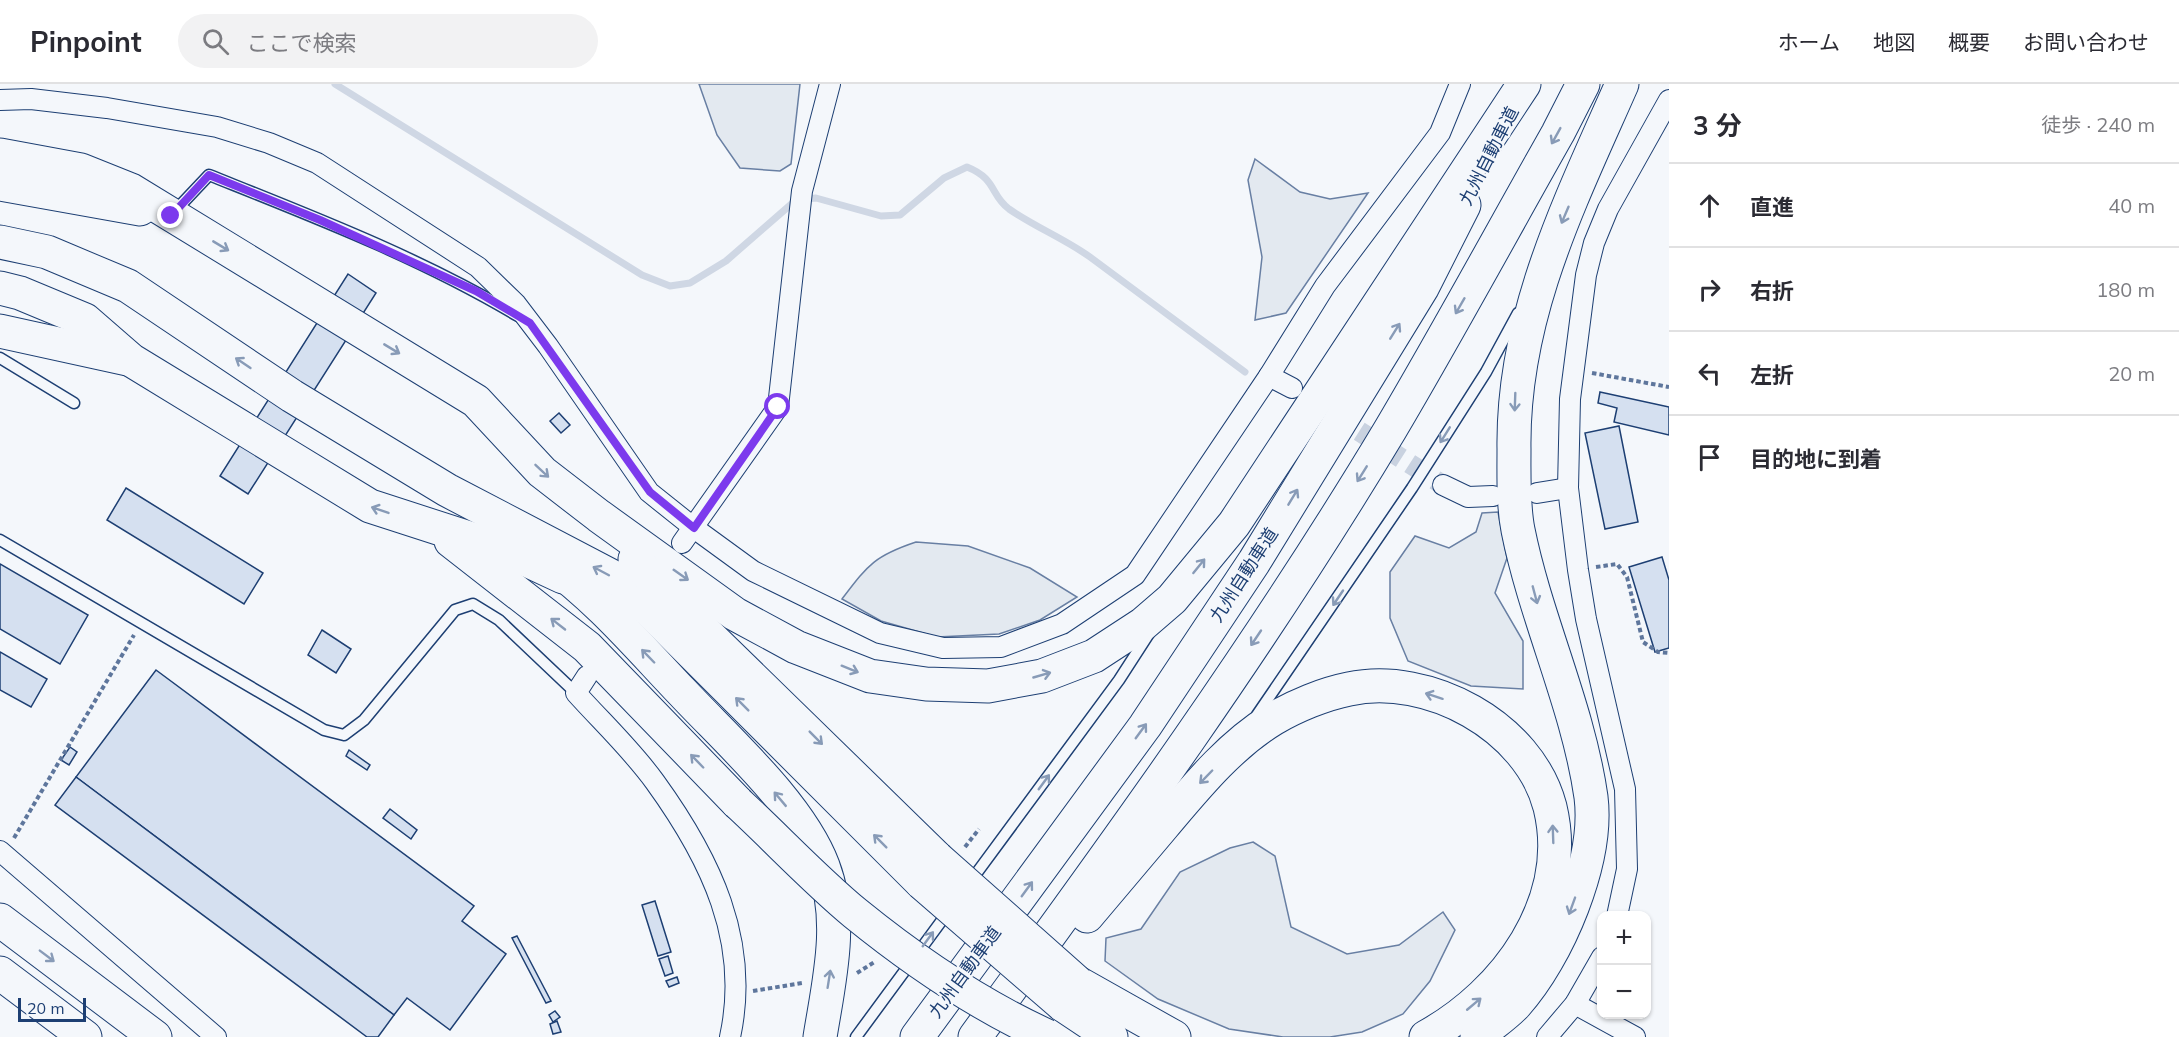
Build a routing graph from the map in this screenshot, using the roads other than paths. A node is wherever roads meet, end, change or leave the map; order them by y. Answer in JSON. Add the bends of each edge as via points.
{"nodes":[{"id":1,"x":830,"y":84,"type":"edge"},
{"id":2,"x":1460,"y":84,"type":"edge"},
{"id":3,"x":1525,"y":84,"type":"edge"},
{"id":4,"x":1583,"y":84,"type":"edge"},
{"id":5,"x":1622,"y":84,"type":"edge"},
{"id":6,"x":0,"y":100,"type":"edge"},
{"id":7,"x":1669,"y":100,"type":"edge"},
{"id":8,"x":0,"y":154,"type":"edge"},
{"id":9,"x":0,"y":184,"type":"edge"},
{"id":10,"x":0,"y":201,"type":"edge"},
{"id":11,"x":96,"y":201,"type":"junction"},
{"id":12,"x":171,"y":216,"type":"junction"},
{"id":13,"x":0,"y":242,"type":"edge"},
{"id":14,"x":1547,"y":257,"type":"junction"},
{"id":15,"x":0,"y":288,"type":"edge"},
{"id":16,"x":530,"y":323,"type":"junction"},
{"id":17,"x":0,"y":331,"type":"edge"},
{"id":18,"x":0,"y":358,"type":"edge"},
{"id":19,"x":131,"y":360,"type":"junction"},
{"id":20,"x":1269,"y":376,"type":"junction"},
{"id":21,"x":1292,"y":388,"type":"dead end"},
{"id":22,"x":74,"y":403,"type":"dead end"},
{"id":23,"x":1443,"y":485,"type":"tunnel mouth"},
{"id":24,"x":1568,"y":488,"type":"junction"},
{"id":25,"x":447,"y":490,"type":"junction"},
{"id":26,"x":1537,"y":493,"type":"dead end"},
{"id":27,"x":1493,"y":496,"type":"dead end"},
{"id":28,"x":599,"y":516,"type":"junction"},
{"id":29,"x":435,"y":528,"type":"junction"},
{"id":30,"x":688,"y":536,"type":"junction"},
{"id":31,"x":0,"y":540,"type":"edge"},
{"id":32,"x":581,"y":586,"type":"junction"},
{"id":33,"x":1172,"y":599,"type":"junction"},
{"id":34,"x":587,"y":676,"type":"dead end"},
{"id":35,"x":576,"y":693,"type":"junction"},
{"id":36,"x":1233,"y":749,"type":"junction"},
{"id":37,"x":2,"y":853,"type":"edge"},
{"id":38,"x":929,"y":870,"type":"junction"},
{"id":39,"x":964,"y":891,"type":"dead end"},
{"id":40,"x":957,"y":901,"type":"dead end"},
{"id":41,"x":1618,"y":911,"type":"edge"},
{"id":42,"x":0,"y":921,"type":"edge"},
{"id":43,"x":1598,"y":965,"type":"edge"},
{"id":44,"x":0,"y":973,"type":"edge"},
{"id":45,"x":1070,"y":994,"type":"junction"},
{"id":46,"x":1575,"y":1005,"type":"junction"},
{"id":47,"x":1048,"y":1036,"type":"edge"},
{"id":48,"x":85,"y":1037,"type":"edge"},
{"id":49,"x":155,"y":1037,"type":"edge"},
{"id":50,"x":216,"y":1037,"type":"edge"},
{"id":51,"x":730,"y":1037,"type":"edge"},
{"id":52,"x":820,"y":1037,"type":"edge"},
{"id":53,"x":856,"y":1037,"type":"edge"},
{"id":54,"x":917,"y":1037,"type":"edge"},
{"id":55,"x":975,"y":1037,"type":"edge"},
{"id":56,"x":982,"y":1037,"type":"edge"},
{"id":57,"x":1111,"y":1037,"type":"edge"},
{"id":58,"x":1174,"y":1037,"type":"edge"},
{"id":59,"x":1426,"y":1037,"type":"edge"},
{"id":60,"x":1477,"y":1037,"type":"edge"},
{"id":61,"x":1547,"y":1037,"type":"edge"},
{"id":62,"x":1635,"y":1037,"type":"edge"}],
"edges":[{"from":1,"to":30,"type":"street","via":[[802,191],[778,407]]},
{"from":2,"to":20,"type":"street","via":[[1440,133],[1325,286]]},
{"from":33,"to":3,"type":"highway","one_way":true,"via":[[1234,524]]},
{"from":54,"to":3,"type":"highway","name":"九州自動車道","one_way":true,"via":[[1145,726],[1254,562],[1422,288]]},
{"from":4,"to":55,"type":"highway","one_way":true,"via":[[1390,429],[1289,590],[1175,759]]},
{"from":5,"to":14,"type":"highway","one_way":true},
{"from":6,"to":16,"type":"street","via":[[30,99],[107,108],[217,127],[269,143],[307,159],[478,267]]},
{"from":7,"to":24,"type":"street","via":[[1608,209],[1594,243],[1586,275],[1570,399]]},
{"from":8,"to":12,"type":"highway","via":[[81,170],[131,190]]},
{"from":9,"to":11,"type":"highway"},
{"from":10,"to":11,"type":"highway"},
{"from":11,"to":12,"type":"highway"},
{"from":12,"to":16,"type":"lane","via":[[209,175],[466,286]]},
{"from":12,"to":28,"type":"highway","one_way":true,"via":[[476,401],[542,472]]},
{"from":25,"to":13,"type":"highway","one_way":true,"via":[[292,396],[128,286],[47,252]]},
{"from":14,"to":36,"type":"lane","one_way":true,"via":[[1486,372],[1412,488]]},
{"from":14,"to":60,"type":"highway","one_way":true,"via":[[1525,337],[1516,390],[1517,528],[1578,741],[1591,799],[1589,844],[1575,900],[1554,952],[1515,1004]]},
{"from":15,"to":19,"type":"highway","via":[[85,320]]},
{"from":16,"to":30,"type":"street","via":[[650,492]]},
{"from":17,"to":19,"type":"highway"},
{"from":18,"to":22,"type":"lane"},
{"from":29,"to":19,"type":"highway","one_way":true,"via":[[370,506]]},
{"from":20,"to":21,"type":"street"},
{"from":20,"to":30,"type":"street","via":[[1135,576],[1062,624],[1001,646],[943,648],[880,633]]},
{"from":23,"to":27,"type":"street","via":[[1467,497]]},
{"from":24,"to":26,"type":"street"},
{"from":24,"to":41,"type":"street","via":[[1586,619],[1625,789],[1627,869]]},
{"from":25,"to":32,"type":"highway"},
{"from":38,"to":25,"type":"highway","one_way":true,"via":[[619,580]]},
{"from":28,"to":33,"type":"highway","one_way":true,"via":[[735,614],[796,647],[881,678],[988,686],[1041,676],[1094,656],[1143,624]]},
{"from":28,"to":38,"type":"highway","one_way":true,"via":[[656,584]]},
{"from":29,"to":32,"type":"highway","via":[[503,549]]},
{"from":47,"to":29,"type":"highway","one_way":true,"bridge":true,"via":[[997,1013],[923,965],[854,912],[738,802],[587,647]]},
{"from":31,"to":35,"type":"lane","via":[[324,730],[344,735],[364,720],[455,610],[473,604],[500,620]]},
{"from":52,"to":32,"type":"highway","one_way":true,"via":[[832,960],[834,915],[823,866],[802,825],[748,762]]},
{"from":39,"to":33,"type":"lane","one_way":true,"via":[[1119,680]]},
{"from":34,"to":35,"type":"street"},
{"from":35,"to":51,"type":"street","via":[[654,780],[700,851],[729,922],[736,970]]},
{"from":36,"to":56,"type":"highway","one_way":true},
{"from":59,"to":36,"type":"highway","one_way":true,"via":[[1458,1018],[1509,969],[1546,899],[1554,833],[1549,805],[1525,758],[1510,737],[1490,720],[1459,704],[1397,687],[1350,688],[1307,703],[1273,719]]},
{"from":37,"to":50,"type":"street"},
{"from":38,"to":45,"type":"highway","bridge":true},
{"from":53,"to":40,"type":"lane","one_way":true},
{"from":42,"to":49,"type":"highway","one_way":true},
{"from":43,"to":46,"type":"street"},
{"from":44,"to":48,"type":"highway"},
{"from":45,"to":57,"type":"highway"},
{"from":45,"to":58,"type":"highway"},
{"from":46,"to":61,"type":"street"},
{"from":46,"to":62,"type":"street"}]}
